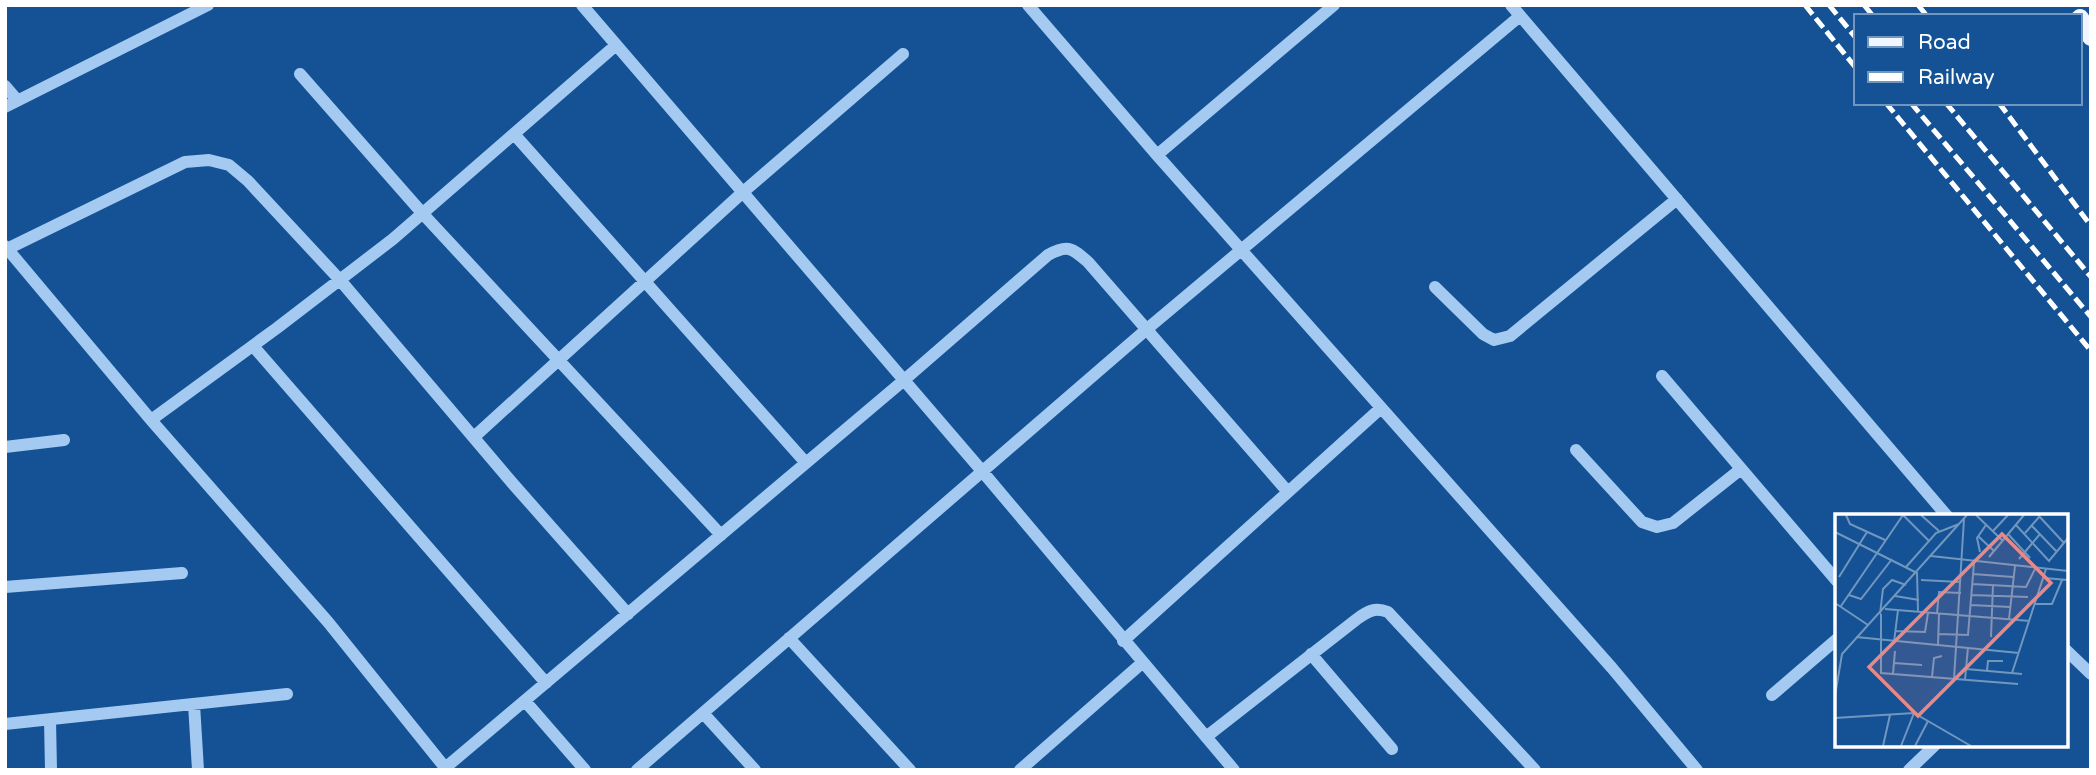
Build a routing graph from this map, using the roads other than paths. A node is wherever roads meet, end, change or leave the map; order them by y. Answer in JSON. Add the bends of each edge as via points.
{"nodes":[{"id":1,"x":208,"y":5,"type":"edge"},
{"id":2,"x":582,"y":5,"type":"edge"},
{"id":3,"x":1028,"y":5,"type":"edge"},
{"id":4,"x":1334,"y":5,"type":"edge"},
{"id":5,"x":1511,"y":5,"type":"edge"},
{"id":6,"x":1520,"y":16,"type":"junction"},
{"id":7,"x":2082,"y":21,"type":"edge"},
{"id":8,"x":2091,"y":37,"type":"edge"},
{"id":9,"x":615,"y":46,"type":"junction"},
{"id":10,"x":903,"y":54,"type":"dead end"},
{"id":11,"x":300,"y":74,"type":"dead end"},
{"id":12,"x":5,"y":86,"type":"edge"},
{"id":13,"x":17,"y":100,"type":"junction"},
{"id":14,"x":5,"y":107,"type":"edge"},
{"id":15,"x":514,"y":134,"type":"junction"},
{"id":16,"x":1157,"y":155,"type":"junction"},
{"id":17,"x":742,"y":194,"type":"junction"},
{"id":18,"x":1676,"y":199,"type":"junction"},
{"id":19,"x":423,"y":214,"type":"junction"},
{"id":20,"x":6,"y":247,"type":"edge"},
{"id":21,"x":1243,"y":251,"type":"junction"},
{"id":22,"x":340,"y":280,"type":"junction"},
{"id":23,"x":644,"y":281,"type":"junction"},
{"id":24,"x":1435,"y":287,"type":"dead end"},
{"id":25,"x":1147,"y":329,"type":"junction"},
{"id":26,"x":253,"y":346,"type":"junction"},
{"id":27,"x":560,"y":360,"type":"junction"},
{"id":28,"x":1662,"y":376,"type":"dead end"},
{"id":29,"x":903,"y":382,"type":"junction"},
{"id":30,"x":1381,"y":408,"type":"junction"},
{"id":31,"x":151,"y":420,"type":"junction"},
{"id":32,"x":474,"y":437,"type":"junction"},
{"id":33,"x":64,"y":440,"type":"dead end"},
{"id":34,"x":5,"y":447,"type":"edge"},
{"id":35,"x":1576,"y":450,"type":"dead end"},
{"id":36,"x":806,"y":463,"type":"junction"},
{"id":37,"x":1741,"y":469,"type":"junction"},
{"id":38,"x":982,"y":471,"type":"junction"},
{"id":39,"x":1288,"y":492,"type":"junction"},
{"id":40,"x":1945,"y":514,"type":"edge"},
{"id":41,"x":721,"y":535,"type":"junction"},
{"id":42,"x":182,"y":573,"type":"dead end"},
{"id":43,"x":1835,"y":579,"type":"edge"},
{"id":44,"x":5,"y":587,"type":"edge"},
{"id":45,"x":628,"y":614,"type":"junction"},
{"id":46,"x":789,"y":638,"type":"junction"},
{"id":47,"x":1123,"y":641,"type":"junction"},
{"id":48,"x":1835,"y":641,"type":"edge"},
{"id":49,"x":2068,"y":652,"type":"edge"},
{"id":50,"x":1311,"y":654,"type":"junction"},
{"id":51,"x":1142,"y":663,"type":"junction"},
{"id":52,"x":2091,"y":674,"type":"edge"},
{"id":53,"x":546,"y":683,"type":"junction"},
{"id":54,"x":287,"y":694,"type":"dead end"},
{"id":55,"x":1772,"y":695,"type":"dead end"},
{"id":56,"x":525,"y":701,"type":"junction"},
{"id":57,"x":194,"y":704,"type":"junction"},
{"id":58,"x":703,"y":713,"type":"junction"},
{"id":59,"x":50,"y":720,"type":"junction"},
{"id":60,"x":5,"y":724,"type":"edge"},
{"id":61,"x":1206,"y":737,"type":"junction"},
{"id":62,"x":1933,"y":747,"type":"edge"},
{"id":63,"x":1392,"y":749,"type":"dead end"},
{"id":64,"x":446,"y":769,"type":"edge"},
{"id":65,"x":51,"y":770,"type":"edge"},
{"id":66,"x":198,"y":770,"type":"edge"},
{"id":67,"x":585,"y":770,"type":"edge"},
{"id":68,"x":637,"y":770,"type":"edge"},
{"id":69,"x":754,"y":770,"type":"edge"},
{"id":70,"x":910,"y":770,"type":"edge"},
{"id":71,"x":1020,"y":770,"type":"edge"},
{"id":72,"x":1234,"y":770,"type":"edge"},
{"id":73,"x":1535,"y":770,"type":"edge"},
{"id":74,"x":1697,"y":770,"type":"edge"},
{"id":75,"x":1909,"y":770,"type":"edge"}],
"edges":[{"from":1,"to":13,"type":"street"},
{"from":2,"to":9,"type":"street"},
{"from":3,"to":16,"type":"street"},
{"from":4,"to":16,"type":"street"},
{"from":5,"to":6,"type":"street"},
{"from":6,"to":18,"type":"street"},
{"from":6,"to":21,"type":"street"},
{"from":7,"to":8,"type":"main road"},
{"from":9,"to":15,"type":"street"},
{"from":9,"to":17,"type":"street"},
{"from":10,"to":17,"type":"street"},
{"from":11,"to":19,"type":"street"},
{"from":12,"to":13,"type":"street"},
{"from":13,"to":14,"type":"street"},
{"from":15,"to":19,"type":"street"},
{"from":15,"to":23,"type":"street"},
{"from":16,"to":21,"type":"street"},
{"from":17,"to":23,"type":"street"},
{"from":17,"to":29,"type":"street"},
{"from":18,"to":24,"type":"street","via":[[1510,336],[1494,340],[1483,334]]},
{"from":18,"to":40,"type":"street"},
{"from":19,"to":22,"type":"street"},
{"from":19,"to":27,"type":"street"},
{"from":20,"to":22,"type":"street","via":[[185,162],[209,160],[229,166],[248,181]]},
{"from":20,"to":31,"type":"street"},
{"from":21,"to":25,"type":"street"},
{"from":21,"to":30,"type":"street"},
{"from":22,"to":26,"type":"street"},
{"from":22,"to":32,"type":"street"},
{"from":23,"to":27,"type":"street"},
{"from":23,"to":36,"type":"street"},
{"from":25,"to":29,"type":"street","via":[[1088,262],[1073,249],[1061,248]]},
{"from":25,"to":38,"type":"street"},
{"from":25,"to":39,"type":"street"},
{"from":26,"to":31,"type":"street"},
{"from":26,"to":53,"type":"street"},
{"from":27,"to":32,"type":"street"},
{"from":27,"to":41,"type":"street"},
{"from":28,"to":37,"type":"street"},
{"from":29,"to":36,"type":"street"},
{"from":29,"to":38,"type":"street"},
{"from":30,"to":39,"type":"street"},
{"from":30,"to":74,"type":"street"},
{"from":31,"to":64,"type":"street","via":[[328,622]]},
{"from":32,"to":45,"type":"street"},
{"from":33,"to":34,"type":"street"},
{"from":35,"to":37,"type":"street","via":[[1642,522],[1657,527],[1673,523]]},
{"from":36,"to":41,"type":"street"},
{"from":37,"to":43,"type":"street"},
{"from":38,"to":46,"type":"street"},
{"from":38,"to":47,"type":"street"},
{"from":39,"to":47,"type":"street"},
{"from":41,"to":45,"type":"street"},
{"from":42,"to":44,"type":"street"},
{"from":45,"to":53,"type":"street"},
{"from":46,"to":58,"type":"street"},
{"from":46,"to":70,"type":"street"},
{"from":47,"to":51,"type":"street"},
{"from":48,"to":55,"type":"street"},
{"from":49,"to":52,"type":"street"},
{"from":50,"to":61,"type":"street"},
{"from":50,"to":63,"type":"street"},
{"from":50,"to":73,"type":"street","via":[[1368,611],[1388,612]]},
{"from":51,"to":61,"type":"street"},
{"from":51,"to":71,"type":"street"},
{"from":53,"to":56,"type":"street"},
{"from":54,"to":57,"type":"street"},
{"from":56,"to":64,"type":"street"},
{"from":56,"to":67,"type":"street"},
{"from":57,"to":59,"type":"street"},
{"from":57,"to":66,"type":"street"},
{"from":58,"to":68,"type":"street"},
{"from":58,"to":69,"type":"street"},
{"from":59,"to":60,"type":"street"},
{"from":59,"to":65,"type":"street"},
{"from":61,"to":72,"type":"street"},
{"from":62,"to":75,"type":"street"}]}
